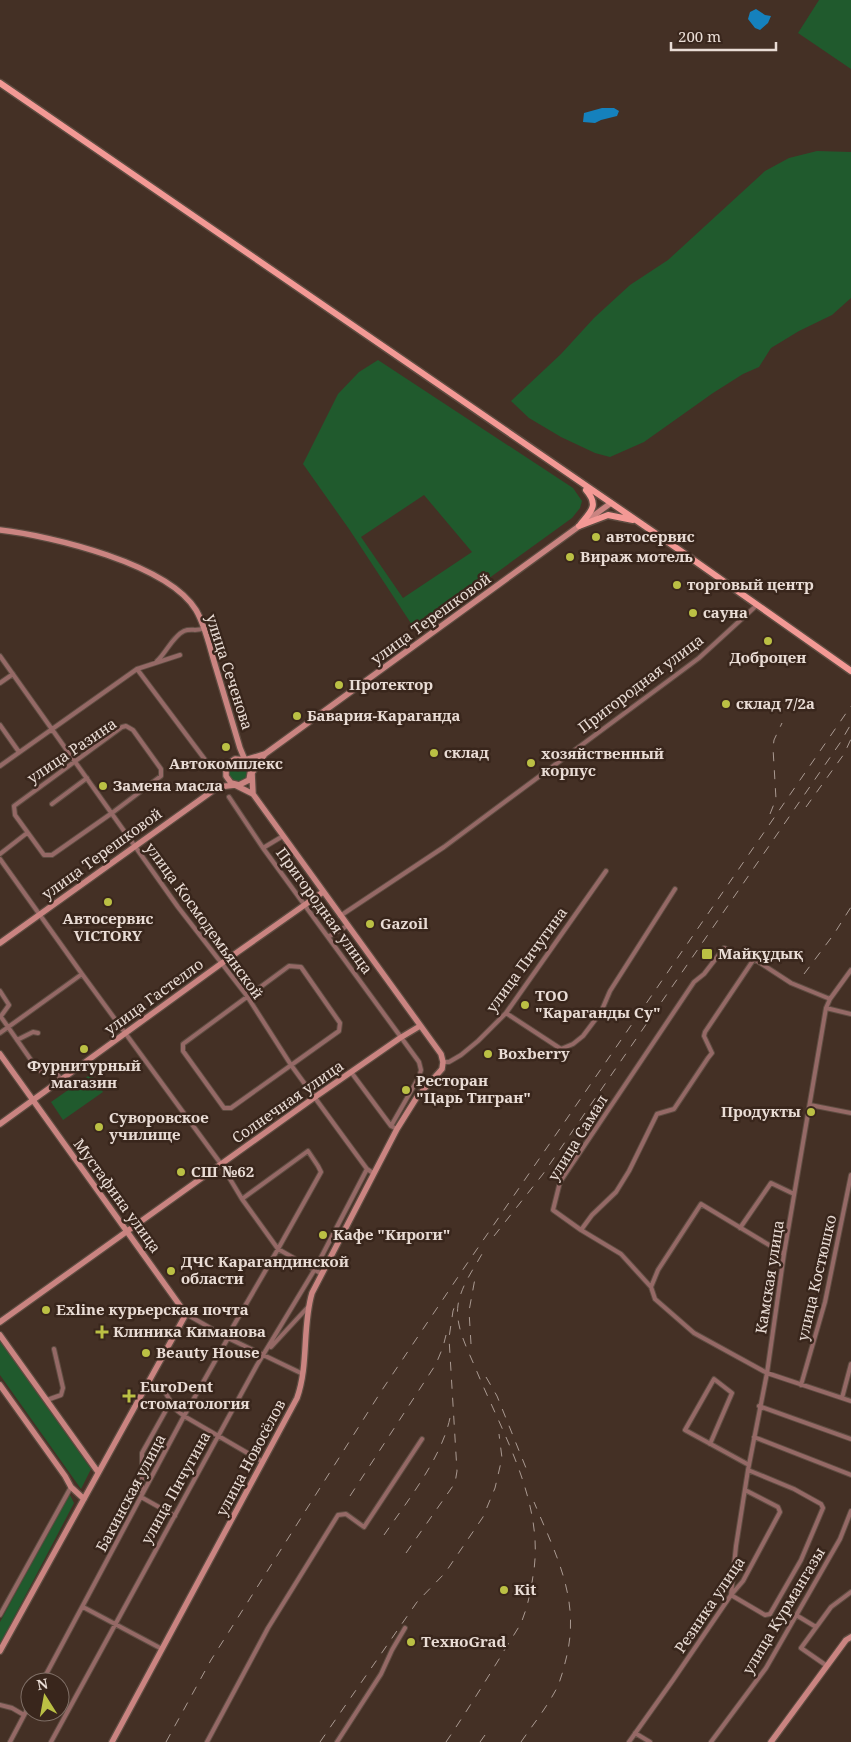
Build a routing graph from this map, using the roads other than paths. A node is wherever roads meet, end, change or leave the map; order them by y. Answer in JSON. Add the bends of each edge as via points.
{"nodes":[{"id":1,"x":0,"y":84,"type":"edge"},
{"id":2,"x":578,"y":482,"type":"junction"},
{"id":3,"x":611,"y":503,"type":"junction"},
{"id":4,"x":636,"y":521,"type":"junction"},
{"id":5,"x":579,"y":526,"type":"junction"},
{"id":6,"x":0,"y":530,"type":"edge"},
{"id":7,"x":757,"y":605,"type":"junction"},
{"id":8,"x":204,"y":628,"type":"junction"},
{"id":9,"x":180,"y":655,"type":"dead end"},
{"id":10,"x":0,"y":656,"type":"edge"},
{"id":11,"x":156,"y":663,"type":"junction"},
{"id":12,"x":137,"y":669,"type":"junction"},
{"id":13,"x":851,"y":671,"type":"edge"},
{"id":14,"x":13,"y":674,"type":"junction"},
{"id":15,"x":0,"y":683,"type":"edge"},
{"id":16,"x":0,"y":725,"type":"edge"},
{"id":17,"x":52,"y":730,"type":"junction"},
{"id":18,"x":240,"y":748,"type":"junction"},
{"id":19,"x":19,"y":752,"type":"junction"},
{"id":20,"x":265,"y":754,"type":"junction"},
{"id":21,"x":235,"y":759,"type":"junction"},
{"id":22,"x":245,"y":760,"type":"junction"},
{"id":23,"x":74,"y":761,"type":"junction"},
{"id":24,"x":0,"y":766,"type":"edge"},
{"id":25,"x":225,"y":770,"type":"junction"},
{"id":26,"x":252,"y":773,"type":"junction"},
{"id":27,"x":87,"y":778,"type":"junction"},
{"id":28,"x":235,"y":785,"type":"junction"},
{"id":29,"x":218,"y":787,"type":"junction"},
{"id":30,"x":254,"y":794,"type":"junction"},
{"id":31,"x":229,"y":797,"type":"dead end"},
{"id":32,"x":52,"y":804,"type":"dead end"},
{"id":33,"x":112,"y":812,"type":"junction"},
{"id":34,"x":27,"y":833,"type":"junction"},
{"id":35,"x":283,"y":836,"type":"junction"},
{"id":36,"x":135,"y":845,"type":"junction"},
{"id":37,"x":263,"y":848,"type":"junction"},
{"id":38,"x":0,"y":854,"type":"edge"},
{"id":39,"x":0,"y":859,"type":"edge"},
{"id":40,"x":606,"y":871,"type":"dead end"},
{"id":41,"x":675,"y":889,"type":"dead end"},
{"id":42,"x":323,"y":892,"type":"junction"},
{"id":43,"x":306,"y":905,"type":"junction"},
{"id":44,"x":40,"y":914,"type":"junction"},
{"id":45,"x":340,"y":916,"type":"junction"},
{"id":46,"x":347,"y":926,"type":"junction"},
{"id":47,"x":328,"y":937,"type":"junction"},
{"id":48,"x":0,"y":942,"type":"edge"},
{"id":49,"x":754,"y":959,"type":"junction"},
{"id":50,"x":222,"y":963,"type":"junction"},
{"id":51,"x":851,"y":970,"type":"edge"},
{"id":52,"x":82,"y":974,"type":"junction"},
{"id":53,"x":0,"y":991,"type":"edge"},
{"id":54,"x":247,"y":996,"type":"junction"},
{"id":55,"x":830,"y":999,"type":"junction"},
{"id":56,"x":826,"y":1008,"type":"junction"},
{"id":57,"x":506,"y":1013,"type":"junction"},
{"id":58,"x":851,"y":1014,"type":"edge"},
{"id":59,"x":0,"y":1015,"type":"edge"},
{"id":60,"x":420,"y":1026,"type":"junction"},
{"id":61,"x":8,"y":1027,"type":"junction"},
{"id":62,"x":0,"y":1033,"type":"edge"},
{"id":63,"x":38,"y":1033,"type":"dead end"},
{"id":64,"x":126,"y":1033,"type":"junction"},
{"id":65,"x":400,"y":1038,"type":"junction"},
{"id":66,"x":17,"y":1040,"type":"junction"},
{"id":67,"x":0,"y":1054,"type":"edge"},
{"id":68,"x":443,"y":1062,"type":"junction"},
{"id":69,"x":291,"y":1065,"type":"junction"},
{"id":70,"x":351,"y":1072,"type":"junction"},
{"id":71,"x":61,"y":1079,"type":"junction"},
{"id":72,"x":408,"y":1096,"type":"junction"},
{"id":73,"x":315,"y":1097,"type":"junction"},
{"id":74,"x":32,"y":1100,"type":"junction"},
{"id":75,"x":415,"y":1100,"type":"junction"},
{"id":76,"x":810,"y":1105,"type":"junction"},
{"id":77,"x":851,"y":1113,"type":"edge"},
{"id":78,"x":0,"y":1124,"type":"edge"},
{"id":79,"x":391,"y":1126,"type":"junction"},
{"id":80,"x":397,"y":1129,"type":"junction"},
{"id":81,"x":221,"y":1164,"type":"junction"},
{"id":82,"x":367,"y":1169,"type":"junction"},
{"id":83,"x":373,"y":1173,"type":"junction"},
{"id":84,"x":851,"y":1175,"type":"edge"},
{"id":85,"x":794,"y":1194,"type":"junction"},
{"id":86,"x":242,"y":1199,"type":"junction"},
{"id":87,"x":740,"y":1228,"type":"junction"},
{"id":88,"x":581,"y":1230,"type":"junction"},
{"id":89,"x":127,"y":1231,"type":"junction"},
{"id":90,"x":278,"y":1250,"type":"junction"},
{"id":91,"x":784,"y":1254,"type":"junction"},
{"id":92,"x":315,"y":1269,"type":"junction"},
{"id":93,"x":322,"y":1274,"type":"junction"},
{"id":94,"x":651,"y":1287,"type":"junction"},
{"id":95,"x":308,"y":1307,"type":"junction"},
{"id":96,"x":186,"y":1314,"type":"junction"},
{"id":97,"x":0,"y":1322,"type":"edge"},
{"id":98,"x":0,"y":1335,"type":"edge"},
{"id":99,"x":228,"y":1338,"type":"junction"},
{"id":100,"x":54,"y":1350,"type":"dead end"},
{"id":101,"x":264,"y":1354,"type":"junction"},
{"id":102,"x":851,"y":1364,"type":"edge"},
{"id":103,"x":767,"y":1373,"type":"junction"},
{"id":104,"x":303,"y":1374,"type":"junction"},
{"id":105,"x":149,"y":1382,"type":"junction"},
{"id":106,"x":0,"y":1385,"type":"edge"},
{"id":107,"x":801,"y":1385,"type":"junction"},
{"id":108,"x":842,"y":1398,"type":"junction"},
{"id":109,"x":48,"y":1400,"type":"junction"},
{"id":110,"x":851,"y":1401,"type":"edge"},
{"id":111,"x":170,"y":1403,"type":"junction"},
{"id":112,"x":759,"y":1406,"type":"junction"},
{"id":113,"x":184,"y":1416,"type":"junction"},
{"id":114,"x":219,"y":1435,"type":"junction"},
{"id":115,"x":754,"y":1437,"type":"junction"},
{"id":116,"x":422,"y":1439,"type":"dead end"},
{"id":117,"x":851,"y":1439,"type":"edge"},
{"id":118,"x":710,"y":1444,"type":"junction"},
{"id":119,"x":263,"y":1462,"type":"junction"},
{"id":120,"x":748,"y":1468,"type":"junction"},
{"id":121,"x":98,"y":1472,"type":"junction"},
{"id":122,"x":851,"y":1475,"type":"edge"},
{"id":123,"x":70,"y":1487,"type":"junction"},
{"id":124,"x":745,"y":1490,"type":"junction"},
{"id":125,"x":141,"y":1496,"type":"junction"},
{"id":126,"x":84,"y":1499,"type":"junction"},
{"id":127,"x":851,"y":1511,"type":"edge"},
{"id":128,"x":175,"y":1516,"type":"junction"},
{"id":129,"x":851,"y":1592,"type":"edge"},
{"id":130,"x":731,"y":1595,"type":"junction"},
{"id":131,"x":83,"y":1607,"type":"junction"},
{"id":132,"x":0,"y":1615,"type":"edge"},
{"id":133,"x":796,"y":1615,"type":"junction"},
{"id":134,"x":115,"y":1626,"type":"junction"},
{"id":135,"x":816,"y":1627,"type":"junction"},
{"id":136,"x":405,"y":1628,"type":"dead end"},
{"id":137,"x":851,"y":1633,"type":"edge"},
{"id":138,"x":848,"y":1638,"type":"edge"},
{"id":139,"x":162,"y":1650,"type":"junction"},
{"id":140,"x":0,"y":1651,"type":"edge"},
{"id":141,"x":827,"y":1666,"type":"junction"},
{"id":142,"x":47,"y":1672,"type":"edge"},
{"id":143,"x":0,"y":1705,"type":"edge"},
{"id":144,"x":20,"y":1713,"type":"edge"},
{"id":145,"x":20,"y":1722,"type":"edge"},
{"id":146,"x":635,"y":1733,"type":"junction"},
{"id":147,"x":10,"y":1742,"type":"edge"},
{"id":148,"x":51,"y":1742,"type":"edge"},
{"id":149,"x":112,"y":1742,"type":"edge"},
{"id":150,"x":207,"y":1742,"type":"edge"},
{"id":151,"x":336,"y":1742,"type":"edge"},
{"id":152,"x":629,"y":1742,"type":"edge"},
{"id":153,"x":650,"y":1742,"type":"edge"},
{"id":154,"x":711,"y":1742,"type":"edge"},
{"id":155,"x":771,"y":1742,"type":"edge"}],
"edges":[{"from":1,"to":2,"type":"main road"},
{"from":2,"to":3,"type":"main road"},
{"from":2,"to":5,"type":"main road","via":[[593,501],[592,510]]},
{"from":3,"to":4,"type":"main road"},
{"from":3,"to":5,"type":"street","name":"улица Терешковой"},
{"from":4,"to":5,"type":"main road","via":[[608,515]]},
{"from":4,"to":7,"type":"main road"},
{"from":5,"to":20,"type":"street","name":"улица Терешковой"},
{"from":6,"to":8,"type":"street","name":"улица Сеченова","via":[[61,540],[160,578],[184,595]]},
{"from":7,"to":13,"type":"main road"},
{"from":7,"to":45,"type":"street","name":"Пригородная улица","via":[[686,668],[444,847]]},
{"from":8,"to":11,"type":"street","via":[[181,633]]},
{"from":8,"to":18,"type":"street","name":"улица Сеченова"},
{"from":9,"to":11,"type":"street"},
{"from":10,"to":14,"type":"street","name":"улица Космодемьянской"},
{"from":11,"to":12,"type":"street"},
{"from":12,"to":17,"type":"street"},
{"from":12,"to":25,"type":"street","via":[[206,761]]},
{"from":14,"to":15,"type":"street"},
{"from":14,"to":17,"type":"street","name":"улица Космодемьянской"},
{"from":16,"to":19,"type":"street"},
{"from":17,"to":19,"type":"street"},
{"from":17,"to":23,"type":"street","name":"улица Космодемьянской"},
{"from":18,"to":21,"type":"street"},
{"from":18,"to":22,"type":"street","name":"улица Сеченова"},
{"from":19,"to":24,"type":"street"},
{"from":20,"to":22,"type":"street","name":"улица Терешковой"},
{"from":20,"to":26,"type":"street","name":"улица Терешковой"},
{"from":21,"to":22,"type":"street","name":"улица Терешковой"},
{"from":21,"to":25,"type":"street"},
{"from":22,"to":26,"type":"street"},
{"from":23,"to":27,"type":"street","name":"улица Космодемьянской"},
{"from":23,"to":33,"type":"street","name":"улица Разина","via":[[122,727],[133,730],[162,773]]},
{"from":23,"to":34,"type":"street","name":"улица Разина","via":[[14,806],[15,815]]},
{"from":25,"to":28,"type":"street","via":[[228,780]]},
{"from":25,"to":29,"type":"street"},
{"from":26,"to":28,"type":"street","name":"улица Терешковой","via":[[246,783]]},
{"from":26,"to":30,"type":"street"},
{"from":27,"to":32,"type":"street"},
{"from":27,"to":33,"type":"street","name":"улица Космодемьянской"},
{"from":28,"to":29,"type":"street","name":"улица Терешковой"},
{"from":28,"to":30,"type":"street"},
{"from":29,"to":36,"type":"street","name":"улица Терешковой"},
{"from":30,"to":35,"type":"street","name":"Пригородная улица"},
{"from":31,"to":37,"type":"street","name":"Пригородная улица"},
{"from":33,"to":34,"type":"street","name":"улица Разина","via":[[49,855],[42,853]]},
{"from":33,"to":36,"type":"street","name":"улица Космодемьянской"},
{"from":34,"to":38,"type":"street"},
{"from":35,"to":37,"type":"street"},
{"from":35,"to":42,"type":"street","name":"Пригородная улица"},
{"from":36,"to":44,"type":"street","name":"улица Терешковой"},
{"from":36,"to":50,"type":"street","name":"улица Космодемьянской"},
{"from":37,"to":43,"type":"street","name":"Пригородная улица"},
{"from":39,"to":44,"type":"street"},
{"from":40,"to":57,"type":"street","name":"улица Пичугина"},
{"from":41,"to":57,"type":"street","via":[[610,991],[602,1012],[573,1044],[562,1049]]},
{"from":42,"to":43,"type":"street","name":"улица Гастелло"},
{"from":42,"to":45,"type":"street","name":"Пригородная улица"},
{"from":43,"to":47,"type":"street","name":"Пригородная улица"},
{"from":43,"to":50,"type":"street","name":"улица Гастелло"},
{"from":44,"to":48,"type":"street","name":"улица Терешковой"},
{"from":44,"to":52,"type":"street"},
{"from":45,"to":46,"type":"street","name":"Пригородная улица"},
{"from":46,"to":47,"type":"street"},
{"from":46,"to":60,"type":"street","name":"Пригородная улица"},
{"from":47,"to":65,"type":"street","name":"Пригородная улица"},
{"from":49,"to":55,"type":"street","via":[[791,983]]},
{"from":49,"to":88,"type":"street","via":[[705,1032],[712,1053],[674,1108],[657,1114],[616,1192]]},
{"from":49,"to":88,"type":"street","name":"улица Самал","via":[[724,948],[694,982],[560,1182],[553,1210]]},
{"from":50,"to":54,"type":"street","name":"улица Космодемьянской"},
{"from":50,"to":64,"type":"street","name":"улица Гастелло"},
{"from":51,"to":55,"type":"street","name":"Камская улица"},
{"from":52,"to":61,"type":"street"},
{"from":52,"to":64,"type":"street"},
{"from":53,"to":59,"type":"street","via":[[9,1005]]},
{"from":54,"to":69,"type":"street","name":"улица Космодемьянской"},
{"from":54,"to":69,"type":"street","via":[[289,966],[301,967],[340,1023],[339,1031]]},
{"from":54,"to":69,"type":"street","via":[[183,1044],[183,1051],[224,1108],[231,1108]]},
{"from":55,"to":56,"type":"street","name":"Камская улица"},
{"from":56,"to":58,"type":"street"},
{"from":56,"to":76,"type":"street","name":"Камская улица"},
{"from":57,"to":68,"type":"street","name":"улица Пичугина","via":[[461,1055]]},
{"from":59,"to":61,"type":"street"},
{"from":60,"to":65,"type":"street","name":"Солнечная улица"},
{"from":60,"to":68,"type":"street","name":"Пригородная улица","via":[[441,1054]]},
{"from":61,"to":62,"type":"street"},
{"from":61,"to":66,"type":"street"},
{"from":63,"to":66,"type":"street","via":[[33,1032]]},
{"from":64,"to":71,"type":"street","name":"улица Гастелло"},
{"from":64,"to":81,"type":"street"},
{"from":65,"to":70,"type":"street","name":"Солнечная улица"},
{"from":65,"to":72,"type":"street","name":"Пригородная улица","via":[[419,1062],[421,1070]]},
{"from":66,"to":71,"type":"street","via":[[38,1070],[50,1065]]},
{"from":67,"to":74,"type":"street","name":"Мустафина улица"},
{"from":68,"to":75,"type":"street","via":[[442,1069]]},
{"from":69,"to":73,"type":"street","name":"улица Космодемьянской"},
{"from":70,"to":73,"type":"street","name":"Солнечная улица"},
{"from":70,"to":79,"type":"street"},
{"from":71,"to":74,"type":"street","name":"улица Гастелло"},
{"from":72,"to":75,"type":"street"},
{"from":72,"to":79,"type":"street"},
{"from":73,"to":81,"type":"street","name":"Солнечная улица"},
{"from":73,"to":82,"type":"street","name":"улица Космодемьянской"},
{"from":74,"to":78,"type":"street","name":"улица Гастелло"},
{"from":74,"to":89,"type":"street","name":"Мустафина улица"},
{"from":75,"to":80,"type":"street"},
{"from":76,"to":77,"type":"street"},
{"from":76,"to":85,"type":"street","name":"Камская улица"},
{"from":79,"to":80,"type":"street"},
{"from":80,"to":83,"type":"street"},
{"from":81,"to":86,"type":"street"},
{"from":81,"to":89,"type":"street","name":"Солнечная улица"},
{"from":82,"to":83,"type":"street","name":"улица Космодемьянской"},
{"from":82,"to":92,"type":"street","name":"улица Пичугина"},
{"from":83,"to":93,"type":"street","name":"улица Новосёлов"},
{"from":84,"to":107,"type":"street","name":"улица Костюшко","via":[[825,1302]]},
{"from":85,"to":87,"type":"street","via":[[771,1183]]},
{"from":85,"to":91,"type":"street","name":"Камская улица"},
{"from":86,"to":90,"type":"street"},
{"from":86,"to":90,"type":"street","name":"Бакинская улица","via":[[308,1151],[320,1172]]},
{"from":87,"to":91,"type":"street"},
{"from":87,"to":94,"type":"street","via":[[701,1204],[658,1270]]},
{"from":88,"to":94,"type":"street","via":[[621,1254]]},
{"from":89,"to":96,"type":"street","name":"Мустафина улица","via":[[178,1297]]},
{"from":89,"to":97,"type":"street","name":"Солнечная улица"},
{"from":90,"to":92,"type":"street"},
{"from":90,"to":99,"type":"street","name":"Бакинская улица"},
{"from":91,"to":103,"type":"street","name":"Камская улица"},
{"from":92,"to":93,"type":"street"},
{"from":92,"to":101,"type":"street","name":"улица Пичугина"},
{"from":93,"to":95,"type":"street","name":"улица Новосёлов"},
{"from":94,"to":103,"type":"street","via":[[655,1299],[694,1333]]},
{"from":95,"to":101,"type":"street"},
{"from":95,"to":104,"type":"street","name":"улица Новосёлов"},
{"from":96,"to":99,"type":"street","name":"Мустафина улица"},
{"from":96,"to":105,"type":"street"},
{"from":98,"to":109,"type":"street"},
{"from":99,"to":101,"type":"street","name":"Мустафина улица"},
{"from":99,"to":113,"type":"street","name":"Бакинская улица"},
{"from":100,"to":109,"type":"street","via":[[63,1388],[61,1395]]},
{"from":101,"to":104,"type":"street","name":"Мустафина улица"},
{"from":101,"to":114,"type":"street","name":"улица Пичугина"},
{"from":102,"to":108,"type":"street"},
{"from":103,"to":107,"type":"street"},
{"from":103,"to":112,"type":"street","name":"Камская улица"},
{"from":104,"to":119,"type":"street","name":"улица Новосёлов","via":[[297,1398]]},
{"from":105,"to":111,"type":"street","via":[[165,1392]]},
{"from":105,"to":121,"type":"street"},
{"from":106,"to":123,"type":"street"},
{"from":107,"to":108,"type":"street"},
{"from":108,"to":110,"type":"street"},
{"from":109,"to":121,"type":"street"},
{"from":111,"to":113,"type":"street"},
{"from":111,"to":125,"type":"street","via":[[142,1453]]},
{"from":112,"to":115,"type":"street","name":"Камская улица"},
{"from":112,"to":117,"type":"street"},
{"from":113,"to":114,"type":"street"},
{"from":113,"to":125,"type":"street","name":"Бакинская улица"},
{"from":114,"to":119,"type":"street"},
{"from":114,"to":128,"type":"street","name":"улица Пичугина"},
{"from":115,"to":120,"type":"street","name":"Камская улица"},
{"from":115,"to":122,"type":"street"},
{"from":116,"to":150,"type":"street","via":[[364,1527],[346,1514],[338,1515],[268,1628]]},
{"from":118,"to":118,"type":"street","via":[[732,1393],[714,1379],[685,1430]]},
{"from":118,"to":120,"type":"street"},
{"from":119,"to":139,"type":"street","name":"улица Новосёлов"},
{"from":120,"to":124,"type":"street","name":"Камская улица"},
{"from":120,"to":130,"type":"street","via":[[794,1489],[823,1508],[801,1560],[770,1614],[765,1615]]},
{"from":121,"to":126,"type":"street"},
{"from":123,"to":126,"type":"street"},
{"from":123,"to":132,"type":"street"},
{"from":124,"to":130,"type":"street","name":"Камская улица"},
{"from":124,"to":130,"type":"street","name":"Резника улица","via":[[778,1507],[780,1512],[743,1581]]},
{"from":125,"to":128,"type":"street"},
{"from":125,"to":131,"type":"street","name":"Бакинская улица"},
{"from":126,"to":140,"type":"street"},
{"from":127,"to":133,"type":"street","name":"улица Курмангазы","via":[[840,1539]]},
{"from":128,"to":134,"type":"street","name":"улица Пичугина"},
{"from":129,"to":135,"type":"street","via":[[831,1607]]},
{"from":130,"to":146,"type":"street","name":"Резника улица"},
{"from":131,"to":134,"type":"street"},
{"from":131,"to":142,"type":"street","name":"Бакинская улица"},
{"from":133,"to":135,"type":"street"},
{"from":133,"to":154,"type":"street","name":"улица Курмангазы","via":[[766,1668]]},
{"from":134,"to":139,"type":"street"},
{"from":134,"to":148,"type":"street","name":"улица Пичугина"},
{"from":135,"to":141,"type":"street","via":[[801,1648]]},
{"from":136,"to":151,"type":"street","via":[[381,1674]]},
{"from":137,"to":138,"type":"street"},
{"from":138,"to":141,"type":"street"},
{"from":139,"to":149,"type":"street","name":"улица Новосёлов"},
{"from":141,"to":155,"type":"street"},
{"from":143,"to":144,"type":"street"},
{"from":145,"to":147,"type":"street"},
{"from":146,"to":152,"type":"street","name":"Резника улица"},
{"from":146,"to":153,"type":"street"}]}
